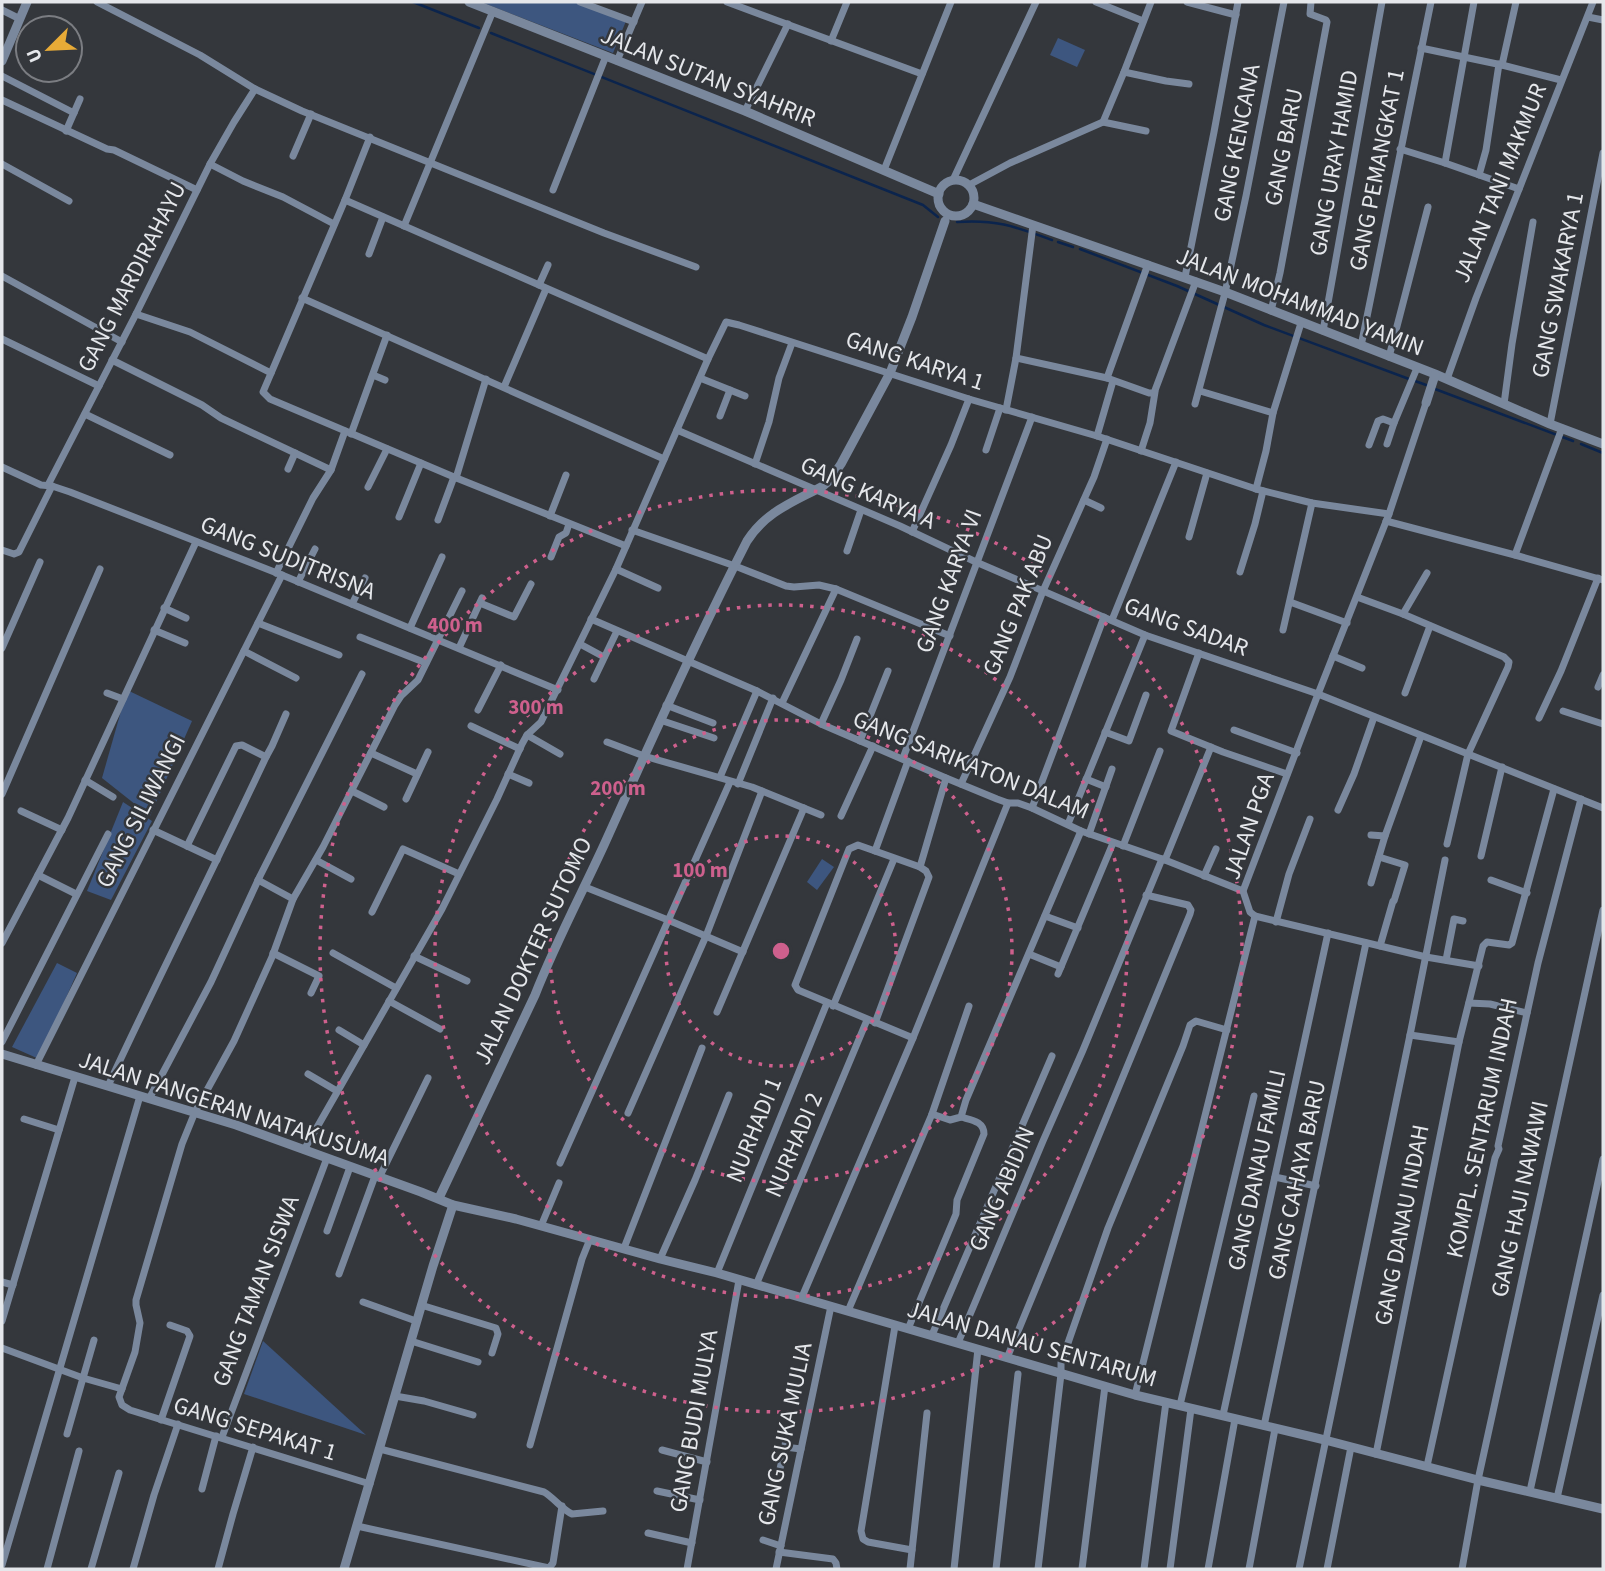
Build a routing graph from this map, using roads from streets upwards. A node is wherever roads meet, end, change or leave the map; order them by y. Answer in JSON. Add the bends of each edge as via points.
{"nodes":[{"id":1,"x":97,"y":2,"type":"edge"},
{"id":2,"x":471,"y":2,"type":"edge"},
{"id":3,"x":580,"y":2,"type":"edge"},
{"id":4,"x":642,"y":2,"type":"edge"},
{"id":5,"x":727,"y":2,"type":"edge"},
{"id":6,"x":847,"y":2,"type":"edge"},
{"id":7,"x":951,"y":2,"type":"edge"},
{"id":8,"x":1035,"y":2,"type":"edge"},
{"id":9,"x":1096,"y":2,"type":"edge"},
{"id":10,"x":1151,"y":2,"type":"edge"},
{"id":11,"x":1187,"y":2,"type":"edge"},
{"id":12,"x":1238,"y":2,"type":"edge"},
{"id":13,"x":1284,"y":2,"type":"edge"},
{"id":14,"x":1311,"y":2,"type":"edge"},
{"id":15,"x":1382,"y":2,"type":"edge"},
{"id":16,"x":1431,"y":2,"type":"edge"},
{"id":17,"x":1474,"y":2,"type":"edge"},
{"id":18,"x":1516,"y":2,"type":"edge"},
{"id":19,"x":1593,"y":2,"type":"edge"},
{"id":20,"x":744,"y":5,"type":"edge"},
{"id":21,"x":494,"y":11,"type":"junction"},
{"id":22,"x":1236,"y":15,"type":"junction"},
{"id":23,"x":1588,"y":17,"type":"junction"},
{"id":24,"x":1603,"y":20,"type":"edge"},
{"id":25,"x":1143,"y":21,"type":"junction"},
{"id":26,"x":634,"y":22,"type":"junction"},
{"id":27,"x":788,"y":24,"type":"junction"},
{"id":28,"x":14,"y":33,"type":"edge"},
{"id":29,"x":831,"y":41,"type":"junction"},
{"id":30,"x":1421,"y":48,"type":"junction"},
{"id":31,"x":606,"y":56,"type":"junction"},
{"id":32,"x":1464,"y":56,"type":"junction"},
{"id":33,"x":2,"y":61,"type":"edge"},
{"id":34,"x":617,"y":61,"type":"junction"},
{"id":35,"x":1501,"y":65,"type":"junction"},
{"id":36,"x":1124,"y":72,"type":"junction"},
{"id":37,"x":922,"y":74,"type":"junction"},
{"id":38,"x":2,"y":76,"type":"edge"},
{"id":39,"x":1561,"y":80,"type":"junction"},
{"id":40,"x":1189,"y":84,"type":"dead end"},
{"id":41,"x":255,"y":89,"type":"junction"},
{"id":42,"x":80,"y":99,"type":"dead end"},
{"id":43,"x":2,"y":100,"type":"edge"},
{"id":44,"x":745,"y":111,"type":"junction"},
{"id":45,"x":74,"y":113,"type":"junction"},
{"id":46,"x":311,"y":114,"type":"junction"},
{"id":47,"x":1103,"y":122,"type":"junction"},
{"id":48,"x":66,"y":131,"type":"junction"},
{"id":49,"x":1146,"y":131,"type":"dead end"},
{"id":50,"x":370,"y":137,"type":"junction"},
{"id":51,"x":1400,"y":149,"type":"junction"},
{"id":52,"x":1603,"y":153,"type":"edge"},
{"id":53,"x":293,"y":156,"type":"dead end"},
{"id":54,"x":431,"y":162,"type":"junction"},
{"id":55,"x":1444,"y":163,"type":"junction"},
{"id":56,"x":2,"y":164,"type":"edge"},
{"id":57,"x":210,"y":164,"type":"junction"},
{"id":58,"x":884,"y":170,"type":"junction"},
{"id":59,"x":1479,"y":175,"type":"junction"},
{"id":60,"x":956,"y":177,"type":"junction"},
{"id":61,"x":972,"y":184,"type":"junction"},
{"id":62,"x":1518,"y":189,"type":"junction"},
{"id":63,"x":197,"y":190,"type":"junction"},
{"id":64,"x":553,"y":190,"type":"dead end"},
{"id":65,"x":937,"y":191,"type":"junction"},
{"id":66,"x":345,"y":200,"type":"junction"},
{"id":67,"x":69,"y":201,"type":"dead end"},
{"id":68,"x":975,"y":206,"type":"junction"},
{"id":69,"x":1428,"y":207,"type":"dead end"},
{"id":70,"x":947,"y":216,"type":"junction"},
{"id":71,"x":383,"y":217,"type":"junction"},
{"id":72,"x":1534,"y":222,"type":"dead end"},
{"id":73,"x":334,"y":224,"type":"junction"},
{"id":74,"x":404,"y":226,"type":"junction"},
{"id":75,"x":1033,"y":226,"type":"junction"},
{"id":76,"x":369,"y":254,"type":"dead end"},
{"id":77,"x":1148,"y":264,"type":"junction"},
{"id":78,"x":548,"y":265,"type":"dead end"},
{"id":79,"x":696,"y":267,"type":"dead end"},
{"id":80,"x":2,"y":276,"type":"edge"},
{"id":81,"x":1185,"y":277,"type":"junction"},
{"id":82,"x":1196,"y":282,"type":"junction"},
{"id":83,"x":542,"y":287,"type":"junction"},
{"id":84,"x":1225,"y":292,"type":"junction"},
{"id":85,"x":302,"y":298,"type":"junction"},
{"id":86,"x":1271,"y":310,"type":"junction"},
{"id":87,"x":136,"y":314,"type":"junction"},
{"id":88,"x":1301,"y":323,"type":"junction"},
{"id":89,"x":1322,"y":331,"type":"junction"},
{"id":90,"x":387,"y":335,"type":"junction"},
{"id":91,"x":2,"y":339,"type":"edge"},
{"id":92,"x":122,"y":342,"type":"junction"},
{"id":93,"x":792,"y":343,"type":"junction"},
{"id":94,"x":1361,"y":346,"type":"junction"},
{"id":95,"x":1389,"y":357,"type":"junction"},
{"id":96,"x":1016,"y":358,"type":"junction"},
{"id":97,"x":708,"y":359,"type":"junction"},
{"id":98,"x":112,"y":360,"type":"junction"},
{"id":99,"x":1417,"y":368,"type":"junction"},
{"id":100,"x":271,"y":373,"type":"junction"},
{"id":101,"x":890,"y":373,"type":"junction"},
{"id":102,"x":373,"y":375,"type":"junction"},
{"id":103,"x":1435,"y":375,"type":"junction"},
{"id":104,"x":700,"y":377,"type":"junction"},
{"id":105,"x":486,"y":379,"type":"junction"},
{"id":106,"x":1447,"y":379,"type":"junction"},
{"id":107,"x":385,"y":380,"type":"dead end"},
{"id":108,"x":1110,"y":380,"type":"junction"},
{"id":109,"x":99,"y":386,"type":"junction"},
{"id":110,"x":504,"y":387,"type":"junction"},
{"id":111,"x":730,"y":390,"type":"junction"},
{"id":112,"x":1199,"y":391,"type":"junction"},
{"id":113,"x":1155,"y":392,"type":"junction"},
{"id":114,"x":745,"y":396,"type":"dead end"},
{"id":115,"x":969,"y":399,"type":"junction"},
{"id":116,"x":1426,"y":403,"type":"joint"},
{"id":117,"x":1195,"y":404,"type":"dead end"},
{"id":118,"x":1504,"y":404,"type":"junction"},
{"id":119,"x":1003,"y":409,"type":"junction"},
{"id":120,"x":1273,"y":413,"type":"junction"},
{"id":121,"x":85,"y":414,"type":"junction"},
{"id":122,"x":720,"y":416,"type":"dead end"},
{"id":123,"x":1032,"y":417,"type":"junction"},
{"id":124,"x":1394,"y":422,"type":"junction"},
{"id":125,"x":1550,"y":424,"type":"junction"},
{"id":126,"x":1562,"y":428,"type":"junction"},
{"id":127,"x":677,"y":430,"type":"junction"},
{"id":128,"x":348,"y":432,"type":"junction"},
{"id":129,"x":1097,"y":436,"type":"junction"},
{"id":130,"x":1107,"y":439,"type":"junction"},
{"id":131,"x":1387,"y":444,"type":"dead end"},
{"id":132,"x":1603,"y":444,"type":"edge"},
{"id":133,"x":1369,"y":445,"type":"dead end"},
{"id":134,"x":387,"y":449,"type":"junction"},
{"id":135,"x":986,"y":450,"type":"dead end"},
{"id":136,"x":1141,"y":451,"type":"junction"},
{"id":137,"x":295,"y":453,"type":"junction"},
{"id":138,"x":170,"y":455,"type":"dead end"},
{"id":139,"x":664,"y":459,"type":"junction"},
{"id":140,"x":421,"y":463,"type":"junction"},
{"id":141,"x":1176,"y":463,"type":"junction"},
{"id":142,"x":755,"y":464,"type":"junction"},
{"id":143,"x":2,"y":467,"type":"edge"},
{"id":144,"x":288,"y":469,"type":"dead end"},
{"id":145,"x":331,"y":470,"type":"junction"},
{"id":146,"x":1208,"y":473,"type":"junction"},
{"id":147,"x":566,"y":475,"type":"dead end"},
{"id":148,"x":455,"y":478,"type":"junction"},
{"id":149,"x":50,"y":486,"type":"junction"},
{"id":150,"x":368,"y":487,"type":"dead end"},
{"id":151,"x":815,"y":490,"type":"junction"},
{"id":152,"x":1260,"y":490,"type":"junction"},
{"id":153,"x":1084,"y":500,"type":"junction"},
{"id":154,"x":1312,"y":503,"type":"junction"},
{"id":155,"x":1101,"y":508,"type":"dead end"},
{"id":156,"x":861,"y":510,"type":"junction"},
{"id":157,"x":550,"y":516,"type":"junction"},
{"id":158,"x":399,"y":517,"type":"dead end"},
{"id":159,"x":1387,"y":518,"type":"junction"},
{"id":160,"x":438,"y":520,"type":"dead end"},
{"id":161,"x":569,"y":524,"type":"junction"},
{"id":162,"x":632,"y":530,"type":"junction"},
{"id":163,"x":912,"y":531,"type":"junction"},
{"id":164,"x":1189,"y":537,"type":"dead end"},
{"id":165,"x":196,"y":542,"type":"junction"},
{"id":166,"x":626,"y":546,"type":"junction"},
{"id":167,"x":315,"y":549,"type":"dead end"},
{"id":168,"x":847,"y":551,"type":"dead end"},
{"id":169,"x":3,"y":552,"type":"edge"},
{"id":170,"x":1515,"y":555,"type":"junction"},
{"id":171,"x":442,"y":557,"type":"dead end"},
{"id":172,"x":551,"y":558,"type":"dead end"},
{"id":173,"x":40,"y":562,"type":"dead end"},
{"id":174,"x":976,"y":562,"type":"junction"},
{"id":175,"x":735,"y":566,"type":"junction"},
{"id":176,"x":100,"y":569,"type":"dead end"},
{"id":177,"x":616,"y":569,"type":"junction"},
{"id":178,"x":1240,"y":572,"type":"dead end"},
{"id":179,"x":1427,"y":573,"type":"dead end"},
{"id":180,"x":279,"y":574,"type":"junction"},
{"id":181,"x":365,"y":578,"type":"dead end"},
{"id":182,"x":1600,"y":579,"type":"edge"},
{"id":183,"x":298,"y":582,"type":"junction"},
{"id":184,"x":531,"y":584,"type":"dead end"},
{"id":185,"x":658,"y":588,"type":"dead end"},
{"id":186,"x":836,"y":589,"type":"junction"},
{"id":187,"x":461,"y":591,"type":"dead end"},
{"id":188,"x":1043,"y":591,"type":"junction"},
{"id":189,"x":1357,"y":597,"type":"junction"},
{"id":190,"x":1290,"y":602,"type":"junction"},
{"id":191,"x":352,"y":604,"type":"junction"},
{"id":192,"x":164,"y":608,"type":"junction"},
{"id":193,"x":1403,"y":614,"type":"junction"},
{"id":194,"x":186,"y":618,"type":"dead end"},
{"id":195,"x":592,"y":619,"type":"junction"},
{"id":196,"x":1108,"y":619,"type":"junction"},
{"id":197,"x":258,"y":623,"type":"junction"},
{"id":198,"x":1347,"y":623,"type":"junction"},
{"id":199,"x":1430,"y":626,"type":"junction"},
{"id":200,"x":410,"y":628,"type":"junction"},
{"id":201,"x":154,"y":630,"type":"junction"},
{"id":202,"x":1283,"y":630,"type":"dead end"},
{"id":203,"x":617,"y":631,"type":"junction"},
{"id":204,"x":1145,"y":635,"type":"junction"},
{"id":205,"x":950,"y":636,"type":"junction"},
{"id":206,"x":360,"y":637,"type":"dead end"},
{"id":207,"x":438,"y":639,"type":"junction"},
{"id":208,"x":857,"y":639,"type":"dead end"},
{"id":209,"x":184,"y":643,"type":"dead end"},
{"id":210,"x":580,"y":644,"type":"junction"},
{"id":211,"x":2,"y":648,"type":"edge"},
{"id":212,"x":459,"y":648,"type":"junction"},
{"id":213,"x":244,"y":651,"type":"junction"},
{"id":214,"x":1199,"y":653,"type":"junction"},
{"id":215,"x":339,"y":655,"type":"dead end"},
{"id":216,"x":1333,"y":656,"type":"junction"},
{"id":217,"x":604,"y":657,"type":"junction"},
{"id":218,"x":689,"y":662,"type":"junction"},
{"id":219,"x":426,"y":663,"type":"junction"},
{"id":220,"x":500,"y":665,"type":"junction"},
{"id":221,"x":1362,"y":668,"type":"dead end"},
{"id":222,"x":888,"y":671,"type":"dead end"},
{"id":223,"x":362,"y":674,"type":"dead end"},
{"id":224,"x":1603,"y":674,"type":"edge"},
{"id":225,"x":296,"y":678,"type":"dead end"},
{"id":226,"x":594,"y":679,"type":"dead end"},
{"id":227,"x":1598,"y":687,"type":"dead end"},
{"id":228,"x":558,"y":690,"type":"junction"},
{"id":229,"x":757,"y":691,"type":"junction"},
{"id":230,"x":107,"y":692,"type":"dead end"},
{"id":231,"x":1405,"y":693,"type":"dead end"},
{"id":232,"x":1318,"y":694,"type":"junction"},
{"id":233,"x":1146,"y":695,"type":"dead end"},
{"id":234,"x":772,"y":698,"type":"junction"},
{"id":235,"x":122,"y":699,"type":"junction"},
{"id":236,"x":782,"y":703,"type":"junction"},
{"id":237,"x":666,"y":705,"type":"junction"},
{"id":238,"x":478,"y":710,"type":"dead end"},
{"id":239,"x":1563,"y":711,"type":"dead end"},
{"id":240,"x":286,"y":713,"type":"dead end"},
{"id":241,"x":1374,"y":717,"type":"junction"},
{"id":242,"x":1539,"y":718,"type":"dead end"},
{"id":243,"x":660,"y":720,"type":"junction"},
{"id":244,"x":713,"y":723,"type":"dead end"},
{"id":245,"x":821,"y":724,"type":"junction"},
{"id":246,"x":1603,"y":724,"type":"edge"},
{"id":247,"x":471,"y":726,"type":"dead end"},
{"id":248,"x":1234,"y":730,"type":"dead end"},
{"id":249,"x":1105,"y":732,"type":"junction"},
{"id":250,"x":527,"y":735,"type":"junction"},
{"id":251,"x":1421,"y":736,"type":"junction"},
{"id":252,"x":714,"y":738,"type":"dead end"},
{"id":253,"x":860,"y":741,"type":"junction"},
{"id":254,"x":607,"y":742,"type":"dead end"},
{"id":255,"x":873,"y":746,"type":"junction"},
{"id":256,"x":1211,"y":747,"type":"junction"},
{"id":257,"x":520,"y":749,"type":"junction"},
{"id":258,"x":1160,"y":751,"type":"dead end"},
{"id":259,"x":428,"y":752,"type":"dead end"},
{"id":260,"x":371,"y":753,"type":"junction"},
{"id":261,"x":1297,"y":753,"type":"junction"},
{"id":262,"x":560,"y":754,"type":"dead end"},
{"id":263,"x":1468,"y":754,"type":"junction"},
{"id":264,"x":644,"y":756,"type":"junction"},
{"id":265,"x":265,"y":757,"type":"junction"},
{"id":266,"x":905,"y":760,"type":"junction"},
{"id":267,"x":1502,"y":767,"type":"junction"},
{"id":268,"x":1111,"y":769,"type":"dead end"},
{"id":269,"x":417,"y":774,"type":"junction"},
{"id":270,"x":508,"y":774,"type":"junction"},
{"id":271,"x":1287,"y":774,"type":"junction"},
{"id":272,"x":720,"y":777,"type":"junction"},
{"id":273,"x":946,"y":778,"type":"junction"},
{"id":274,"x":1086,"y":779,"type":"junction"},
{"id":275,"x":85,"y":780,"type":"junction"},
{"id":276,"x":529,"y":783,"type":"dead end"},
{"id":277,"x":734,"y":783,"type":"junction"},
{"id":278,"x":961,"y":784,"type":"junction"},
{"id":279,"x":1106,"y":787,"type":"junction"},
{"id":280,"x":1555,"y":789,"type":"junction"},
{"id":281,"x":352,"y":791,"type":"junction"},
{"id":282,"x":762,"y":791,"type":"junction"},
{"id":283,"x":2,"y":794,"type":"edge"},
{"id":284,"x":113,"y":797,"type":"dead end"},
{"id":285,"x":406,"y":799,"type":"dead end"},
{"id":286,"x":1581,"y":799,"type":"junction"},
{"id":287,"x":1008,"y":803,"type":"junction"},
{"id":288,"x":384,"y":807,"type":"dead end"},
{"id":289,"x":804,"y":808,"type":"junction"},
{"id":290,"x":1032,"y":808,"type":"junction"},
{"id":291,"x":1603,"y":808,"type":"edge"},
{"id":292,"x":1338,"y":810,"type":"dead end"},
{"id":293,"x":21,"y":811,"type":"dead end"},
{"id":294,"x":821,"y":815,"type":"dead end"},
{"id":295,"x":841,"y":816,"type":"dead end"},
{"id":296,"x":1310,"y":819,"type":"dead end"},
{"id":297,"x":1068,"y":824,"type":"junction"},
{"id":298,"x":62,"y":830,"type":"junction"},
{"id":299,"x":153,"y":830,"type":"junction"},
{"id":300,"x":1085,"y":832,"type":"junction"},
{"id":301,"x":107,"y":834,"type":"dead end"},
{"id":302,"x":1371,"y":835,"type":"dead end"},
{"id":303,"x":1385,"y":836,"type":"junction"},
{"id":304,"x":1113,"y":843,"type":"junction"},
{"id":305,"x":1447,"y":844,"type":"dead end"},
{"id":306,"x":187,"y":846,"type":"junction"},
{"id":307,"x":1123,"y":846,"type":"junction"},
{"id":308,"x":1216,"y":849,"type":"dead end"},
{"id":309,"x":875,"y":851,"type":"junction"},
{"id":310,"x":1481,"y":856,"type":"dead end"},
{"id":311,"x":1379,"y":857,"type":"junction"},
{"id":312,"x":894,"y":859,"type":"junction"},
{"id":313,"x":217,"y":860,"type":"junction"},
{"id":314,"x":316,"y":860,"type":"junction"},
{"id":315,"x":1163,"y":860,"type":"junction"},
{"id":316,"x":1444,"y":860,"type":"dead end"},
{"id":317,"x":920,"y":867,"type":"junction"},
{"id":318,"x":459,"y":874,"type":"junction"},
{"id":319,"x":38,"y":875,"type":"junction"},
{"id":320,"x":1204,"y":876,"type":"junction"},
{"id":321,"x":351,"y":879,"type":"dead end"},
{"id":322,"x":258,"y":880,"type":"junction"},
{"id":323,"x":1492,"y":880,"type":"dead end"},
{"id":324,"x":1371,"y":883,"type":"dead end"},
{"id":325,"x":585,"y":887,"type":"junction"},
{"id":326,"x":1243,"y":891,"type":"junction"},
{"id":327,"x":1527,"y":893,"type":"junction"},
{"id":328,"x":76,"y":894,"type":"junction"},
{"id":329,"x":1146,"y":895,"type":"junction"},
{"id":330,"x":293,"y":899,"type":"junction"},
{"id":331,"x":1603,"y":911,"type":"edge"},
{"id":332,"x":372,"y":912,"type":"dead end"},
{"id":333,"x":1045,"y":916,"type":"junction"},
{"id":334,"x":1255,"y":916,"type":"junction"},
{"id":335,"x":668,"y":920,"type":"junction"},
{"id":336,"x":1464,"y":921,"type":"dead end"},
{"id":337,"x":1276,"y":922,"type":"junction"},
{"id":338,"x":1602,"y":927,"type":"edge"},
{"id":339,"x":1077,"y":928,"type":"junction"},
{"id":340,"x":1328,"y":933,"type":"junction"},
{"id":341,"x":706,"y":936,"type":"junction"},
{"id":342,"x":2,"y":943,"type":"edge"},
{"id":343,"x":1366,"y":943,"type":"junction"},
{"id":344,"x":1380,"y":946,"type":"junction"},
{"id":345,"x":743,"y":952,"type":"junction"},
{"id":346,"x":273,"y":953,"type":"junction"},
{"id":347,"x":333,"y":953,"type":"dead end"},
{"id":348,"x":1029,"y":954,"type":"junction"},
{"id":349,"x":414,"y":956,"type":"junction"},
{"id":350,"x":1426,"y":957,"type":"junction"},
{"id":351,"x":1446,"y":960,"type":"junction"},
{"id":352,"x":1479,"y":966,"type":"junction"},
{"id":353,"x":467,"y":981,"type":"dead end"},
{"id":354,"x":396,"y":988,"type":"junction"},
{"id":355,"x":311,"y":993,"type":"dead end"},
{"id":356,"x":389,"y":1001,"type":"junction"},
{"id":357,"x":1469,"y":1003,"type":"junction"},
{"id":358,"x":830,"y":1004,"type":"junction"},
{"id":359,"x":969,"y":1006,"type":"dead end"},
{"id":360,"x":717,"y":1012,"type":"dead end"},
{"id":361,"x":1527,"y":1013,"type":"junction"},
{"id":362,"x":871,"y":1021,"type":"junction"},
{"id":363,"x":440,"y":1029,"type":"dead end"},
{"id":364,"x":339,"y":1030,"type":"dead end"},
{"id":365,"x":1227,"y":1030,"type":"junction"},
{"id":366,"x":1410,"y":1035,"type":"junction"},
{"id":367,"x":913,"y":1038,"type":"junction"},
{"id":368,"x":2,"y":1042,"type":"edge"},
{"id":369,"x":1459,"y":1042,"type":"junction"},
{"id":370,"x":364,"y":1045,"type":"junction"},
{"id":371,"x":702,"y":1048,"type":"dead end"},
{"id":372,"x":2,"y":1054,"type":"edge"},
{"id":373,"x":1052,"y":1056,"type":"dead end"},
{"id":374,"x":36,"y":1065,"type":"junction"},
{"id":375,"x":308,"y":1074,"type":"dead end"},
{"id":376,"x":75,"y":1077,"type":"junction"},
{"id":377,"x":429,"y":1077,"type":"dead end"},
{"id":378,"x":108,"y":1086,"type":"junction"},
{"id":379,"x":337,"y":1091,"type":"junction"},
{"id":380,"x":729,"y":1095,"type":"dead end"},
{"id":381,"x":1254,"y":1096,"type":"dead end"},
{"id":382,"x":145,"y":1098,"type":"junction"},
{"id":383,"x":195,"y":1112,"type":"junction"},
{"id":384,"x":628,"y":1113,"type":"dead end"},
{"id":385,"x":932,"y":1114,"type":"junction"},
{"id":386,"x":961,"y":1116,"type":"junction"},
{"id":387,"x":24,"y":1119,"type":"dead end"},
{"id":388,"x":59,"y":1130,"type":"junction"},
{"id":389,"x":304,"y":1150,"type":"junction"},
{"id":390,"x":327,"y":1158,"type":"junction"},
{"id":391,"x":1603,"y":1159,"type":"edge"},
{"id":392,"x":560,"y":1163,"type":"dead end"},
{"id":393,"x":350,"y":1167,"type":"junction"},
{"id":394,"x":377,"y":1177,"type":"junction"},
{"id":395,"x":1275,"y":1177,"type":"junction"},
{"id":396,"x":559,"y":1183,"type":"dead end"},
{"id":397,"x":1316,"y":1186,"type":"junction"},
{"id":398,"x":439,"y":1198,"type":"junction"},
{"id":399,"x":453,"y":1205,"type":"junction"},
{"id":400,"x":541,"y":1226,"type":"junction"},
{"id":401,"x":327,"y":1231,"type":"dead end"},
{"id":402,"x":590,"y":1239,"type":"junction"},
{"id":403,"x":624,"y":1248,"type":"junction"},
{"id":404,"x":660,"y":1259,"type":"junction"},
{"id":405,"x":717,"y":1273,"type":"junction"},
{"id":406,"x":339,"y":1274,"type":"dead end"},
{"id":407,"x":739,"y":1280,"type":"junction"},
{"id":408,"x":2,"y":1282,"type":"edge"},
{"id":409,"x":756,"y":1284,"type":"junction"},
{"id":410,"x":13,"y":1286,"type":"junction"},
{"id":411,"x":1603,"y":1295,"type":"edge"},
{"id":412,"x":802,"y":1297,"type":"junction"},
{"id":413,"x":363,"y":1302,"type":"dead end"},
{"id":414,"x":421,"y":1305,"type":"junction"},
{"id":415,"x":831,"y":1306,"type":"junction"},
{"id":416,"x":848,"y":1311,"type":"junction"},
{"id":417,"x":2,"y":1321,"type":"edge"},
{"id":418,"x":416,"y":1321,"type":"junction"},
{"id":419,"x":170,"y":1325,"type":"dead end"},
{"id":420,"x":895,"y":1325,"type":"junction"},
{"id":421,"x":908,"y":1329,"type":"junction"},
{"id":422,"x":932,"y":1335,"type":"junction"},
{"id":423,"x":94,"y":1340,"type":"dead end"},
{"id":424,"x":411,"y":1341,"type":"junction"},
{"id":425,"x":958,"y":1343,"type":"junction"},
{"id":426,"x":2,"y":1349,"type":"edge"},
{"id":427,"x":978,"y":1349,"type":"junction"},
{"id":428,"x":492,"y":1353,"type":"dead end"},
{"id":429,"x":1007,"y":1358,"type":"junction"},
{"id":430,"x":478,"y":1362,"type":"dead end"},
{"id":431,"x":1018,"y":1367,"type":"junction"},
{"id":432,"x":60,"y":1369,"type":"junction"},
{"id":433,"x":1062,"y":1374,"type":"junction"},
{"id":434,"x":83,"y":1378,"type":"junction"},
{"id":435,"x":1105,"y":1387,"type":"junction"},
{"id":436,"x":122,"y":1388,"type":"junction"},
{"id":437,"x":1135,"y":1395,"type":"junction"},
{"id":438,"x":395,"y":1396,"type":"junction"},
{"id":439,"x":1166,"y":1402,"type":"junction"},
{"id":440,"x":1180,"y":1405,"type":"junction"},
{"id":441,"x":1191,"y":1409,"type":"junction"},
{"id":442,"x":927,"y":1413,"type":"dead end"},
{"id":443,"x":473,"y":1415,"type":"dead end"},
{"id":444,"x":1223,"y":1415,"type":"junction"},
{"id":445,"x":1235,"y":1419,"type":"junction"},
{"id":446,"x":161,"y":1420,"type":"junction"},
{"id":447,"x":178,"y":1424,"type":"junction"},
{"id":448,"x":1264,"y":1426,"type":"junction"},
{"id":449,"x":1275,"y":1429,"type":"junction"},
{"id":450,"x":67,"y":1434,"type":"dead end"},
{"id":451,"x":786,"y":1435,"type":"dead end"},
{"id":452,"x":219,"y":1437,"type":"junction"},
{"id":453,"x":1325,"y":1440,"type":"junction"},
{"id":454,"x":530,"y":1446,"type":"dead end"},
{"id":455,"x":253,"y":1447,"type":"junction"},
{"id":456,"x":785,"y":1447,"type":"junction"},
{"id":457,"x":1351,"y":1447,"type":"junction"},
{"id":458,"x":380,"y":1449,"type":"junction"},
{"id":459,"x":801,"y":1449,"type":"junction"},
{"id":460,"x":662,"y":1450,"type":"dead end"},
{"id":461,"x":79,"y":1451,"type":"dead end"},
{"id":462,"x":1376,"y":1454,"type":"junction"},
{"id":463,"x":707,"y":1462,"type":"junction"},
{"id":464,"x":1427,"y":1466,"type":"junction"},
{"id":465,"x":119,"y":1473,"type":"dead end"},
{"id":466,"x":779,"y":1473,"type":"dead end"},
{"id":467,"x":1478,"y":1480,"type":"junction"},
{"id":468,"x":370,"y":1484,"type":"junction"},
{"id":469,"x":202,"y":1489,"type":"dead end"},
{"id":470,"x":656,"y":1491,"type":"dead end"},
{"id":471,"x":1530,"y":1491,"type":"junction"},
{"id":472,"x":1557,"y":1498,"type":"junction"},
{"id":473,"x":700,"y":1500,"type":"junction"},
{"id":474,"x":562,"y":1506,"type":"junction"},
{"id":475,"x":1603,"y":1508,"type":"edge"},
{"id":476,"x":603,"y":1511,"type":"dead end"},
{"id":477,"x":358,"y":1526,"type":"junction"},
{"id":478,"x":648,"y":1533,"type":"dead end"},
{"id":479,"x":763,"y":1540,"type":"dead end"},
{"id":480,"x":692,"y":1543,"type":"junction"},
{"id":481,"x":780,"y":1549,"type":"junction"},
{"id":482,"x":912,"y":1550,"type":"junction"},
{"id":483,"x":2,"y":1565,"type":"edge"},
{"id":484,"x":47,"y":1569,"type":"edge"},
{"id":485,"x":91,"y":1569,"type":"edge"},
{"id":486,"x":133,"y":1569,"type":"edge"},
{"id":487,"x":218,"y":1569,"type":"edge"},
{"id":488,"x":344,"y":1569,"type":"edge"},
{"id":489,"x":687,"y":1569,"type":"edge"},
{"id":490,"x":776,"y":1569,"type":"edge"},
{"id":491,"x":837,"y":1569,"type":"edge"},
{"id":492,"x":910,"y":1569,"type":"edge"},
{"id":493,"x":954,"y":1569,"type":"edge"},
{"id":494,"x":996,"y":1569,"type":"edge"},
{"id":495,"x":1038,"y":1569,"type":"edge"},
{"id":496,"x":1082,"y":1569,"type":"edge"},
{"id":497,"x":1144,"y":1569,"type":"edge"},
{"id":498,"x":1170,"y":1569,"type":"edge"},
{"id":499,"x":1208,"y":1569,"type":"edge"},
{"id":500,"x":1250,"y":1569,"type":"edge"},
{"id":501,"x":1299,"y":1569,"type":"edge"},
{"id":502,"x":1327,"y":1569,"type":"edge"},
{"id":503,"x":1462,"y":1569,"type":"edge"}],
"edges":[{"from":1,"to":41,"type":"street"},
{"from":2,"to":21,"type":"street","name":"JALAN SUTAN SYAHRIR"},
{"from":3,"to":26,"type":"street"},
{"from":4,"to":26,"type":"street"},
{"from":5,"to":20,"type":"street"},
{"from":6,"to":29,"type":"street"},
{"from":7,"to":37,"type":"street"},
{"from":8,"to":60,"type":"street"},
{"from":9,"to":25,"type":"street"},
{"from":10,"to":25,"type":"street"},
{"from":11,"to":22,"type":"street"},
{"from":12,"to":22,"type":"street"},
{"from":13,"to":84,"type":"street","name":"GANG KENCANA"},
{"from":14,"to":86,"type":"street","name":"GANG BARU","via":[[1310,13],[1328,22]]},
{"from":15,"to":89,"type":"street","name":"GANG URAY HAMID"},
{"from":16,"to":30,"type":"street","name":"GANG PEMANGKAT 1"},
{"from":17,"to":32,"type":"street"},
{"from":18,"to":35,"type":"street"},
{"from":19,"to":23,"type":"street","name":"JALAN TANI MAKMUR"},
{"from":20,"to":27,"type":"street"},
{"from":21,"to":31,"type":"street","name":"JALAN SUTAN SYAHRIR"},
{"from":21,"to":54,"type":"street"},
{"from":22,"to":81,"type":"street"},
{"from":23,"to":24,"type":"street"},
{"from":23,"to":39,"type":"street","name":"JALAN TANI MAKMUR"},
{"from":25,"to":36,"type":"street"},
{"from":26,"to":34,"type":"street"},
{"from":27,"to":29,"type":"street"},
{"from":27,"to":44,"type":"street"},
{"from":28,"to":33,"type":"street"},
{"from":29,"to":37,"type":"street"},
{"from":30,"to":32,"type":"street"},
{"from":30,"to":51,"type":"street","name":"GANG PEMANGKAT 1"},
{"from":31,"to":34,"type":"street","name":"JALAN SUTAN SYAHRIR"},
{"from":31,"to":64,"type":"street"},
{"from":32,"to":35,"type":"street"},
{"from":32,"to":55,"type":"street"},
{"from":34,"to":44,"type":"street","name":"JALAN SUTAN SYAHRIR"},
{"from":35,"to":39,"type":"street"},
{"from":35,"to":59,"type":"street"},
{"from":36,"to":40,"type":"street"},
{"from":36,"to":47,"type":"street"},
{"from":37,"to":58,"type":"street"},
{"from":38,"to":45,"type":"street"},
{"from":39,"to":62,"type":"street","name":"JALAN TANI MAKMUR"},
{"from":41,"to":46,"type":"street"},
{"from":41,"to":57,"type":"street","name":"GANG MARDIRAHAYU"},
{"from":42,"to":45,"type":"street"},
{"from":43,"to":48,"type":"street"},
{"from":44,"to":58,"type":"street","name":"JALAN SUTAN SYAHRIR"},
{"from":45,"to":48,"type":"street"},
{"from":46,"to":50,"type":"street"},
{"from":46,"to":53,"type":"street"},
{"from":47,"to":49,"type":"street"},
{"from":47,"to":61,"type":"street"},
{"from":48,"to":63,"type":"street"},
{"from":50,"to":54,"type":"street"},
{"from":50,"to":66,"type":"street"},
{"from":51,"to":55,"type":"street"},
{"from":51,"to":94,"type":"street","name":"GANG PEMANGKAT 1"},
{"from":52,"to":125,"type":"street","name":"GANG SWAKARYA 1"},
{"from":54,"to":74,"type":"street"},
{"from":54,"to":79,"type":"street"},
{"from":55,"to":59,"type":"street"},
{"from":56,"to":67,"type":"street"},
{"from":57,"to":63,"type":"street","name":"GANG MARDIRAHAYU"},
{"from":57,"to":73,"type":"street"},
{"from":58,"to":65,"type":"street","name":"JALAN SUTAN SYAHRIR"},
{"from":59,"to":62,"type":"street"},
{"from":60,"to":61,"type":"street"},
{"from":60,"to":65,"type":"street"},
{"from":61,"to":68,"type":"street"},
{"from":62,"to":106,"type":"street","name":"JALAN TANI MAKMUR"},
{"from":63,"to":87,"type":"street","name":"GANG MARDIRAHAYU"},
{"from":65,"to":70,"type":"street"},
{"from":66,"to":71,"type":"street"},
{"from":66,"to":73,"type":"street"},
{"from":68,"to":70,"type":"street","via":[[963,215]]},
{"from":68,"to":75,"type":"street","name":"JALAN MOHAMMAD YAMIN"},
{"from":69,"to":95,"type":"street"},
{"from":70,"to":101,"type":"street","name":"JALAN DOKTER SUTOMO"},
{"from":71,"to":74,"type":"street"},
{"from":71,"to":76,"type":"street"},
{"from":72,"to":118,"type":"street"},
{"from":73,"to":85,"type":"street"},
{"from":74,"to":83,"type":"street"},
{"from":75,"to":77,"type":"street","name":"JALAN MOHAMMAD YAMIN"},
{"from":75,"to":96,"type":"street"},
{"from":77,"to":81,"type":"street","name":"JALAN MOHAMMAD YAMIN"},
{"from":77,"to":108,"type":"street"},
{"from":78,"to":83,"type":"street"},
{"from":80,"to":92,"type":"street"},
{"from":81,"to":82,"type":"street","name":"JALAN MOHAMMAD YAMIN"},
{"from":82,"to":84,"type":"street","name":"JALAN MOHAMMAD YAMIN"},
{"from":82,"to":113,"type":"street"},
{"from":83,"to":97,"type":"street"},
{"from":83,"to":110,"type":"street"},
{"from":84,"to":86,"type":"street","name":"JALAN MOHAMMAD YAMIN"},
{"from":84,"to":112,"type":"street","name":"GANG KENCANA"},
{"from":85,"to":90,"type":"street"},
{"from":85,"to":100,"type":"street"},
{"from":86,"to":88,"type":"street","name":"JALAN MOHAMMAD YAMIN"},
{"from":87,"to":92,"type":"street","name":"GANG MARDIRAHAYU"},
{"from":87,"to":100,"type":"street","via":[[190,332]]},
{"from":88,"to":89,"type":"street","name":"JALAN MOHAMMAD YAMIN"},
{"from":88,"to":120,"type":"street"},
{"from":89,"to":94,"type":"street","name":"JALAN MOHAMMAD YAMIN"},
{"from":90,"to":102,"type":"street","name":"GANG SILIWANGI"},
{"from":90,"to":105,"type":"street"},
{"from":91,"to":109,"type":"street"},
{"from":92,"to":98,"type":"street","name":"GANG MARDIRAHAYU"},
{"from":93,"to":97,"type":"street","name":"GANG KARYA 1","via":[[727,322]]},
{"from":93,"to":101,"type":"street","name":"GANG KARYA 1"},
{"from":93,"to":142,"type":"street"},
{"from":94,"to":95,"type":"street","name":"JALAN MOHAMMAD YAMIN"},
{"from":95,"to":99,"type":"street","name":"JALAN MOHAMMAD YAMIN"},
{"from":96,"to":108,"type":"street"},
{"from":96,"to":119,"type":"street"},
{"from":97,"to":104,"type":"street","name":"GANG KARYA 1"},
{"from":98,"to":109,"type":"street","name":"GANG MARDIRAHAYU"},
{"from":98,"to":137,"type":"street"},
{"from":99,"to":103,"type":"street","name":"JALAN MOHAMMAD YAMIN"},
{"from":99,"to":124,"type":"street"},
{"from":100,"to":128,"type":"street","via":[[263,390],[266,396]]},
{"from":101,"to":115,"type":"street","name":"GANG KARYA 1"},
{"from":101,"to":151,"type":"street","name":"JALAN DOKTER SUTOMO","via":[[835,474]]},
{"from":102,"to":107,"type":"street"},
{"from":102,"to":128,"type":"street","name":"GANG SILIWANGI"},
{"from":103,"to":106,"type":"street","name":"JALAN MOHAMMAD YAMIN"},
{"from":103,"to":116,"type":"street"},
{"from":104,"to":111,"type":"street"},
{"from":104,"to":127,"type":"street","name":"GANG KARYA 1"},
{"from":105,"to":110,"type":"street"},
{"from":105,"to":148,"type":"street"},
{"from":106,"to":118,"type":"street","name":"JALAN MOHAMMAD YAMIN"},
{"from":108,"to":113,"type":"street"},
{"from":108,"to":129,"type":"street"},
{"from":109,"to":121,"type":"street","name":"GANG MARDIRAHAYU"},
{"from":110,"to":139,"type":"street"},
{"from":111,"to":114,"type":"street"},
{"from":111,"to":122,"type":"street"},
{"from":112,"to":117,"type":"street","name":"GANG KENCANA"},
{"from":112,"to":120,"type":"street"},
{"from":113,"to":136,"type":"street"},
{"from":115,"to":119,"type":"street","name":"GANG KARYA 1"},
{"from":115,"to":163,"type":"street"},
{"from":116,"to":159,"type":"street","name":"JALAN PGA"},
{"from":118,"to":125,"type":"street","name":"JALAN MOHAMMAD YAMIN"},
{"from":119,"to":123,"type":"street","name":"GANG KARYA 1"},
{"from":119,"to":135,"type":"street"},
{"from":120,"to":152,"type":"street"},
{"from":121,"to":138,"type":"street"},
{"from":121,"to":149,"type":"street","name":"GANG MARDIRAHAYU"},
{"from":123,"to":129,"type":"street","name":"GANG KARYA 1"},
{"from":123,"to":174,"type":"street","name":"GANG KARYA VI"},
{"from":124,"to":131,"type":"street"},
{"from":124,"to":133,"type":"street","via":[[1377,421]]},
{"from":125,"to":126,"type":"street","name":"JALAN MOHAMMAD YAMIN"},
{"from":126,"to":132,"type":"street","name":"JALAN MOHAMMAD YAMIN"},
{"from":126,"to":170,"type":"street"},
{"from":127,"to":139,"type":"street","name":"GANG KARYA 1"},
{"from":127,"to":142,"type":"street","name":"GANG KARYA A"},
{"from":128,"to":134,"type":"street"},
{"from":128,"to":145,"type":"street","name":"GANG SILIWANGI"},
{"from":129,"to":130,"type":"street","name":"GANG KARYA 1"},
{"from":130,"to":136,"type":"street","name":"GANG KARYA 1"},
{"from":130,"to":153,"type":"street","name":"GANG PAK ABU"},
{"from":134,"to":140,"type":"street"},
{"from":134,"to":150,"type":"street"},
{"from":136,"to":141,"type":"street","name":"GANG KARYA 1"},
{"from":137,"to":144,"type":"street"},
{"from":137,"to":145,"type":"street"},
{"from":139,"to":162,"type":"street","name":"GANG KARYA 1"},
{"from":140,"to":148,"type":"street"},
{"from":140,"to":158,"type":"street"},
{"from":141,"to":146,"type":"street","name":"GANG KARYA 1"},
{"from":141,"to":196,"type":"street"},
{"from":142,"to":151,"type":"street","name":"GANG KARYA A"},
{"from":143,"to":149,"type":"street","name":"GANG SUDITRISNA"},
{"from":145,"to":180,"type":"street","name":"GANG SILIWANGI","via":[[313,498]]},
{"from":146,"to":152,"type":"street","name":"GANG KARYA 1"},
{"from":146,"to":164,"type":"street"},
{"from":147,"to":157,"type":"street"},
{"from":148,"to":157,"type":"street"},
{"from":148,"to":160,"type":"street"},
{"from":149,"to":165,"type":"street","name":"GANG SUDITRISNA"},
{"from":149,"to":169,"type":"street","name":"GANG MARDIRAHAYU","via":[[19,552]]},
{"from":151,"to":156,"type":"street","name":"GANG KARYA A"},
{"from":151,"to":175,"type":"street","name":"JALAN DOKTER SUTOMO","via":[[760,523]]},
{"from":152,"to":154,"type":"street","name":"GANG KARYA 1"},
{"from":152,"to":178,"type":"street"},
{"from":153,"to":155,"type":"street"},
{"from":153,"to":188,"type":"street","name":"GANG PAK ABU"},
{"from":154,"to":159,"type":"street","name":"GANG KARYA 1"},
{"from":154,"to":190,"type":"street"},
{"from":156,"to":163,"type":"street","name":"GANG KARYA A"},
{"from":156,"to":168,"type":"street"},
{"from":157,"to":161,"type":"street"},
{"from":159,"to":170,"type":"street","name":"GANG KARYA 1"},
{"from":159,"to":189,"type":"street","name":"JALAN PGA"},
{"from":161,"to":166,"type":"street"},
{"from":161,"to":172,"type":"street"},
{"from":162,"to":166,"type":"street","name":"GANG KARYA 1"},
{"from":162,"to":175,"type":"street"},
{"from":163,"to":174,"type":"street","name":"GANG KARYA A"},
{"from":165,"to":180,"type":"street","name":"GANG SUDITRISNA"},
{"from":165,"to":192,"type":"street"},
{"from":166,"to":177,"type":"street","name":"GANG KARYA 1"},
{"from":167,"to":183,"type":"street"},
{"from":170,"to":182,"type":"street","name":"GANG KARYA 1"},
{"from":171,"to":200,"type":"street"},
{"from":173,"to":211,"type":"street"},
{"from":174,"to":188,"type":"street","name":"GANG KARYA A"},
{"from":174,"to":205,"type":"street","name":"GANG KARYA VI"},
{"from":175,"to":186,"type":"street","via":[[791,587],[812,584]]},
{"from":175,"to":218,"type":"street","name":"JALAN DOKTER SUTOMO"},
{"from":176,"to":283,"type":"street"},
{"from":177,"to":185,"type":"street"},
{"from":177,"to":195,"type":"street","name":"GANG KARYA 1"},
{"from":179,"to":193,"type":"street"},
{"from":180,"to":183,"type":"street","name":"GANG SUDITRISNA"},
{"from":180,"to":197,"type":"street","name":"GANG SILIWANGI"},
{"from":181,"to":191,"type":"street"},
{"from":182,"to":242,"type":"street"},
{"from":183,"to":191,"type":"street","name":"GANG SUDITRISNA"},
{"from":184,"to":212,"type":"street","via":[[514,617],[481,601]]},
{"from":186,"to":205,"type":"street"},
{"from":186,"to":236,"type":"street"},
{"from":187,"to":207,"type":"street"},
{"from":188,"to":196,"type":"street","name":"GANG SADAR"},
{"from":188,"to":278,"type":"street","name":"GANG PAK ABU"},
{"from":189,"to":193,"type":"street"},
{"from":189,"to":198,"type":"street","name":"JALAN PGA"},
{"from":190,"to":198,"type":"street"},
{"from":190,"to":202,"type":"street"},
{"from":191,"to":200,"type":"street","name":"GANG SUDITRISNA"},
{"from":192,"to":194,"type":"street"},
{"from":192,"to":201,"type":"street"},
{"from":193,"to":199,"type":"street"},
{"from":195,"to":203,"type":"street","name":"GANG SARIKATON DALAM"},
{"from":195,"to":210,"type":"street","name":"GANG KARYA 1"},
{"from":196,"to":204,"type":"street","name":"GANG SADAR"},
{"from":196,"to":290,"type":"street"},
{"from":197,"to":213,"type":"street","name":"GANG SILIWANGI"},
{"from":197,"to":215,"type":"street"},
{"from":198,"to":216,"type":"street","name":"JALAN PGA"},
{"from":199,"to":231,"type":"street"},
{"from":199,"to":263,"type":"street","via":[[1508,662]]},
{"from":200,"to":207,"type":"street","name":"GANG SUDITRISNA"},
{"from":201,"to":209,"type":"street"},
{"from":201,"to":235,"type":"street"},
{"from":203,"to":217,"type":"street"},
{"from":203,"to":218,"type":"street","name":"GANG SARIKATON DALAM"},
{"from":204,"to":214,"type":"street","name":"GANG SADAR"},
{"from":204,"to":249,"type":"street"},
{"from":205,"to":266,"type":"street","name":"GANG KARYA VI"},
{"from":206,"to":219,"type":"street"},
{"from":207,"to":212,"type":"street","name":"GANG SUDITRISNA"},
{"from":207,"to":219,"type":"street"},
{"from":208,"to":245,"type":"street"},
{"from":210,"to":217,"type":"street"},
{"from":210,"to":228,"type":"street","name":"GANG KARYA 1"},
{"from":212,"to":220,"type":"street","name":"GANG SUDITRISNA"},
{"from":213,"to":225,"type":"street"},
{"from":213,"to":299,"type":"street","name":"GANG SILIWANGI"},
{"from":214,"to":232,"type":"street","name":"GANG SADAR"},
{"from":214,"to":256,"type":"street","via":[[1171,731]]},
{"from":216,"to":221,"type":"street"},
{"from":216,"to":232,"type":"street","name":"JALAN PGA"},
{"from":217,"to":226,"type":"street"},
{"from":218,"to":229,"type":"street","name":"GANG SARIKATON DALAM"},
{"from":218,"to":237,"type":"street","name":"JALAN DOKTER SUTOMO"},
{"from":219,"to":260,"type":"street","via":[[414,685],[399,699]]},
{"from":220,"to":228,"type":"street","name":"GANG SUDITRISNA"},
{"from":220,"to":238,"type":"street"},
{"from":222,"to":253,"type":"street"},
{"from":223,"to":322,"type":"street"},
{"from":224,"to":227,"type":"street"},
{"from":228,"to":250,"type":"street","name":"GANG KARYA 1","via":[[540,725]]},
{"from":229,"to":234,"type":"street","name":"GANG SARIKATON DALAM"},
{"from":229,"to":272,"type":"street"},
{"from":230,"to":235,"type":"street"},
{"from":232,"to":241,"type":"street","name":"GANG SADAR"},
{"from":232,"to":261,"type":"street","name":"JALAN PGA"},
{"from":233,"to":249,"type":"street","via":[[1129,741]]},
{"from":234,"to":236,"type":"street","name":"GANG SARIKATON DALAM"},
{"from":234,"to":277,"type":"street"},
{"from":235,"to":275,"type":"street"},
{"from":236,"to":245,"type":"street","name":"GANG SARIKATON DALAM"},
{"from":237,"to":243,"type":"street","name":"JALAN DOKTER SUTOMO"},
{"from":237,"to":244,"type":"street"},
{"from":239,"to":246,"type":"street"},
{"from":240,"to":265,"type":"street"},
{"from":241,"to":251,"type":"street","name":"GANG SADAR"},
{"from":241,"to":292,"type":"street"},
{"from":243,"to":252,"type":"street"},
{"from":243,"to":264,"type":"street","name":"JALAN DOKTER SUTOMO"},
{"from":245,"to":253,"type":"street","name":"GANG SARIKATON DALAM"},
{"from":247,"to":257,"type":"street"},
{"from":248,"to":261,"type":"street"},
{"from":249,"to":274,"type":"street"},
{"from":250,"to":257,"type":"street","name":"GANG KARYA 1"},
{"from":250,"to":262,"type":"street"},
{"from":251,"to":263,"type":"street","name":"GANG SADAR"},
{"from":251,"to":303,"type":"street"},
{"from":253,"to":255,"type":"street","name":"GANG SARIKATON DALAM"},
{"from":254,"to":264,"type":"street"},
{"from":255,"to":266,"type":"street","name":"GANG SARIKATON DALAM"},
{"from":255,"to":295,"type":"street"},
{"from":256,"to":271,"type":"street"},
{"from":256,"to":315,"type":"street","name":"GANG ABIDIN"},
{"from":257,"to":270,"type":"street","name":"GANG KARYA 1"},
{"from":258,"to":307,"type":"street"},
{"from":259,"to":269,"type":"street"},
{"from":260,"to":269,"type":"street"},
{"from":260,"to":281,"type":"street"},
{"from":261,"to":271,"type":"street","name":"JALAN PGA"},
{"from":263,"to":267,"type":"street","name":"GANG SADAR"},
{"from":263,"to":305,"type":"street"},
{"from":264,"to":272,"type":"street"},
{"from":264,"to":325,"type":"street","name":"JALAN DOKTER SUTOMO"},
{"from":265,"to":306,"type":"street","via":[[236,746]]},
{"from":265,"to":313,"type":"street"},
{"from":266,"to":273,"type":"street","name":"GANG SARIKATON DALAM"},
{"from":266,"to":309,"type":"street","name":"GANG KARYA VI"},
{"from":267,"to":280,"type":"street","name":"GANG SADAR"},
{"from":267,"to":310,"type":"street"},
{"from":268,"to":279,"type":"street"},
{"from":269,"to":285,"type":"street"},
{"from":270,"to":276,"type":"street"},
{"from":270,"to":318,"type":"street","name":"GANG KARYA 1"},
{"from":271,"to":326,"type":"street","name":"JALAN PGA"},
{"from":272,"to":277,"type":"street"},
{"from":273,"to":278,"type":"street","name":"GANG SARIKATON DALAM"},
{"from":273,"to":317,"type":"street"},
{"from":274,"to":279,"type":"street"},
{"from":274,"to":297,"type":"street"},
{"from":275,"to":284,"type":"street"},
{"from":275,"to":298,"type":"street"},
{"from":277,"to":282,"type":"street"},
{"from":277,"to":335,"type":"street"},
{"from":278,"to":287,"type":"street","name":"GANG SARIKATON DALAM"},
{"from":279,"to":300,"type":"street"},
{"from":280,"to":286,"type":"street","name":"GANG SADAR"},
{"from":280,"to":327,"type":"street"},
{"from":281,"to":288,"type":"street"},
{"from":281,"to":314,"type":"street"},
{"from":282,"to":289,"type":"street"},
{"from":282,"to":341,"type":"street"},
{"from":286,"to":291,"type":"street","name":"GANG SADAR"},
{"from":286,"to":361,"type":"street","name":"KOMPL. SENTARUM INDAH"},
{"from":287,"to":290,"type":"street","name":"GANG SARIKATON DALAM"},
{"from":287,"to":367,"type":"street"},
{"from":289,"to":294,"type":"street"},
{"from":289,"to":345,"type":"street"},
{"from":290,"to":297,"type":"street","name":"GANG SARIKATON DALAM"},
{"from":293,"to":298,"type":"street"},
{"from":296,"to":337,"type":"street"},
{"from":297,"to":300,"type":"street","name":"GANG SARIKATON DALAM"},
{"from":298,"to":319,"type":"street"},
{"from":299,"to":306,"type":"street"},
{"from":299,"to":374,"type":"street","name":"GANG SILIWANGI"},
{"from":300,"to":304,"type":"street","name":"GANG SARIKATON DALAM"},
{"from":300,"to":333,"type":"street"},
{"from":301,"to":328,"type":"street"},
{"from":302,"to":303,"type":"street"},
{"from":303,"to":311,"type":"street"},
{"from":304,"to":307,"type":"street","name":"GANG SARIKATON DALAM"},
{"from":304,"to":339,"type":"street"},
{"from":306,"to":313,"type":"street"},
{"from":307,"to":315,"type":"street","name":"GANG SARIKATON DALAM"},
{"from":308,"to":320,"type":"street"},
{"from":309,"to":312,"type":"street"},
{"from":309,"to":358,"type":"street","via":[[859,845],[849,849],[795,985]]},
{"from":311,"to":324,"type":"street"},
{"from":311,"to":344,"type":"street","via":[[1405,865]]},
{"from":312,"to":317,"type":"street"},
{"from":312,"to":358,"type":"street","name":"NURHADI 1"},
{"from":313,"to":378,"type":"street"},
{"from":314,"to":321,"type":"street"},
{"from":314,"to":330,"type":"street"},
{"from":315,"to":320,"type":"street","name":"GANG SARIKATON DALAM"},
{"from":315,"to":329,"type":"street","name":"GANG ABIDIN"},
{"from":316,"to":350,"type":"street"},
{"from":317,"to":362,"type":"street","name":"NURHADI 2","via":[[928,880]]},
{"from":318,"to":332,"type":"street","via":[[403,849]]},
{"from":318,"to":349,"type":"street","name":"GANG KARYA 1"},
{"from":319,"to":328,"type":"street"},
{"from":319,"to":342,"type":"street"},
{"from":320,"to":326,"type":"street","name":"GANG SARIKATON DALAM"},
{"from":322,"to":330,"type":"street"},
{"from":322,"to":382,"type":"street","via":[[211,982]]},
{"from":323,"to":327,"type":"street"},
{"from":325,"to":335,"type":"street"},
{"from":325,"to":398,"type":"street","name":"JALAN DOKTER SUTOMO"},
{"from":326,"to":334,"type":"street","name":"JALAN PGA"},
{"from":327,"to":352,"type":"street","name":"GANG DANAU INDAH","via":[[1512,943],[1483,944]]},
{"from":328,"to":368,"type":"street"},
{"from":329,"to":425,"type":"street","name":"GANG ABIDIN"},
{"from":329,"to":429,"type":"street","via":[[1188,905],[1191,914]]},
{"from":330,"to":346,"type":"street"},
{"from":331,"to":338,"type":"street","name":"GANG HAJI NAWAWI"},
{"from":333,"to":339,"type":"street"},
{"from":333,"to":348,"type":"street"},
{"from":334,"to":337,"type":"street"},
{"from":334,"to":365,"type":"street","name":"JALAN PGA"},
{"from":335,"to":341,"type":"street"},
{"from":335,"to":392,"type":"street"},
{"from":336,"to":351,"type":"street","via":[[1454,919]]},
{"from":337,"to":340,"type":"street"},
{"from":338,"to":467,"type":"street","name":"GANG HAJI NAWAWI"},
{"from":339,"to":348,"type":"street","via":[[1060,970]]},
{"from":340,"to":343,"type":"street"},
{"from":340,"to":395,"type":"street","name":"GANG DANAU FAMILI"},
{"from":341,"to":345,"type":"street"},
{"from":341,"to":384,"type":"street"},
{"from":343,"to":344,"type":"street"},
{"from":343,"to":397,"type":"street","name":"GANG CAHAYA BARU"},
{"from":344,"to":350,"type":"street"},
{"from":345,"to":360,"type":"street"},
{"from":346,"to":355,"type":"street","via":[[319,976]]},
{"from":346,"to":383,"type":"street","via":[[234,1041]]},
{"from":347,"to":354,"type":"street"},
{"from":348,"to":386,"type":"street"},
{"from":349,"to":353,"type":"street"},
{"from":349,"to":354,"type":"street","name":"GANG KARYA 1"},
{"from":350,"to":351,"type":"street"},
{"from":350,"to":366,"type":"street"},
{"from":351,"to":352,"type":"street"},
{"from":352,"to":357,"type":"street","name":"GANG DANAU INDAH"},
{"from":354,"to":356,"type":"street","name":"GANG KARYA 1"},
{"from":356,"to":363,"type":"street"},
{"from":356,"to":370,"type":"street","name":"GANG KARYA 1"},
{"from":357,"to":361,"type":"street"},
{"from":357,"to":369,"type":"street","name":"GANG DANAU INDAH"},
{"from":358,"to":362,"type":"street"},
{"from":358,"to":405,"type":"street","name":"NURHADI 1"},
{"from":359,"to":385,"type":"street"},
{"from":361,"to":464,"type":"street","name":"KOMPL. SENTARUM INDAH"},
{"from":362,"to":367,"type":"street"},
{"from":362,"to":409,"type":"street","name":"NURHADI 2"},
{"from":364,"to":370,"type":"street"},
{"from":365,"to":433,"type":"street","via":[[1196,1021],[1190,1025],[1108,1228],[1061,1363]]},
{"from":365,"to":437,"type":"street","name":"JALAN PGA"},
{"from":366,"to":369,"type":"street"},
{"from":366,"to":453,"type":"street"},
{"from":367,"to":412,"type":"street"},
{"from":369,"to":462,"type":"street","name":"GANG DANAU INDAH"},
{"from":370,"to":379,"type":"street","name":"GANG KARYA 1"},
{"from":371,"to":403,"type":"street"},
{"from":372,"to":374,"type":"street","name":"JALAN PANGERAN NATAKUSUMA"},
{"from":373,"to":422,"type":"street"},
{"from":374,"to":376,"type":"street","name":"JALAN PANGERAN NATAKUSUMA"},
{"from":375,"to":379,"type":"street"},
{"from":376,"to":378,"type":"street","name":"JALAN PANGERAN NATAKUSUMA"},
{"from":376,"to":388,"type":"street"},
{"from":377,"to":394,"type":"street"},
{"from":378,"to":382,"type":"street","name":"JALAN PANGERAN NATAKUSUMA"},
{"from":379,"to":389,"type":"street","name":"GANG KARYA 1"},
{"from":380,"to":404,"type":"street"},
{"from":381,"to":440,"type":"street"},
{"from":382,"to":383,"type":"street","name":"JALAN PANGERAN NATAKUSUMA"},
{"from":382,"to":432,"type":"street"},
{"from":383,"to":389,"type":"street","name":"JALAN PANGERAN NATAKUSUMA"},
{"from":383,"to":436,"type":"street","via":[[136,1300],[141,1323]]},
{"from":385,"to":386,"type":"street","via":[[950,1120]]},
{"from":385,"to":416,"type":"street"},
{"from":386,"to":421,"type":"street","via":[[980,1123],[984,1133]]},
{"from":387,"to":388,"type":"street"},
{"from":388,"to":410,"type":"street"},
{"from":389,"to":390,"type":"street","name":"JALAN PANGERAN NATAKUSUMA"},
{"from":390,"to":393,"type":"street","name":"JALAN PANGERAN NATAKUSUMA"},
{"from":390,"to":452,"type":"street","name":"GANG TAMAN SISWA"},
{"from":391,"to":471,"type":"street"},
{"from":393,"to":394,"type":"street","name":"JALAN PANGERAN NATAKUSUMA"},
{"from":393,"to":401,"type":"street"},
{"from":394,"to":398,"type":"street","name":"JALAN PANGERAN NATAKUSUMA"},
{"from":394,"to":406,"type":"street"},
{"from":395,"to":397,"type":"street"},
{"from":395,"to":444,"type":"street","name":"GANG DANAU FAMILI"},
{"from":396,"to":400,"type":"street"},
{"from":397,"to":448,"type":"street","name":"GANG CAHAYA BARU"},
{"from":398,"to":399,"type":"street","name":"JALAN PANGERAN NATAKUSUMA"},
{"from":399,"to":400,"type":"street","name":"JALAN DANAU SENTARUM"},
{"from":399,"to":414,"type":"street"},
{"from":400,"to":402,"type":"street","name":"JALAN DANAU SENTARUM"},
{"from":402,"to":403,"type":"street","name":"JALAN DANAU SENTARUM"},
{"from":402,"to":454,"type":"street"},
{"from":403,"to":404,"type":"street","name":"JALAN DANAU SENTARUM"},
{"from":404,"to":405,"type":"street","name":"JALAN DANAU SENTARUM"},
{"from":405,"to":407,"type":"street","name":"JALAN DANAU SENTARUM"},
{"from":407,"to":409,"type":"street","name":"JALAN DANAU SENTARUM"},
{"from":407,"to":463,"type":"street","name":"GANG BUDI MULYA"},
{"from":408,"to":410,"type":"street"},
{"from":409,"to":412,"type":"street","name":"JALAN DANAU SENTARUM"},
{"from":410,"to":417,"type":"street"},
{"from":411,"to":472,"type":"street"},
{"from":412,"to":415,"type":"street","name":"JALAN DANAU SENTARUM"},
{"from":413,"to":418,"type":"street"},
{"from":414,"to":418,"type":"street"},
{"from":414,"to":428,"type":"street","via":[[496,1328]]},
{"from":415,"to":416,"type":"street","name":"JALAN DANAU SENTARUM"},
{"from":415,"to":459,"type":"street","name":"GANG SUKA MULIA"},
{"from":416,"to":420,"type":"street","name":"JALAN DANAU SENTARUM"},
{"from":418,"to":424,"type":"street"},
{"from":419,"to":446,"type":"street","via":[[190,1336]]},
{"from":420,"to":421,"type":"street","name":"JALAN DANAU SENTARUM"},
{"from":420,"to":482,"type":"street","via":[[861,1531],[868,1542]]},
{"from":421,"to":422,"type":"street","name":"JALAN DANAU SENTARUM"},
{"from":422,"to":425,"type":"street","name":"JALAN DANAU SENTARUM"},
{"from":423,"to":434,"type":"street"},
{"from":424,"to":430,"type":"street"},
{"from":424,"to":438,"type":"street"},
{"from":425,"to":427,"type":"street","name":"JALAN DANAU SENTARUM"},
{"from":426,"to":432,"type":"street"},
{"from":427,"to":429,"type":"street","name":"JALAN DANAU SENTARUM"},
{"from":427,"to":493,"type":"street"},
{"from":429,"to":431,"type":"street","name":"JALAN DANAU SENTARUM"},
{"from":431,"to":433,"type":"street","name":"JALAN DANAU SENTARUM"},
{"from":431,"to":494,"type":"street"},
{"from":432,"to":434,"type":"street"},
{"from":432,"to":483,"type":"street"},
{"from":433,"to":435,"type":"street","name":"JALAN DANAU SENTARUM"},
{"from":433,"to":495,"type":"street"},
{"from":434,"to":436,"type":"street"},
{"from":434,"to":450,"type":"street"},
{"from":435,"to":437,"type":"street","name":"JALAN DANAU SENTARUM"},
{"from":435,"to":496,"type":"street"},
{"from":436,"to":446,"type":"street","name":"GANG SEPAKAT 1","via":[[124,1407]]},
{"from":437,"to":439,"type":"street","name":"JALAN DANAU SENTARUM"},
{"from":438,"to":443,"type":"street"},
{"from":438,"to":458,"type":"street"},
{"from":439,"to":440,"type":"street","name":"JALAN DANAU SENTARUM"},
{"from":439,"to":497,"type":"street"},
{"from":440,"to":441,"type":"street","name":"JALAN DANAU SENTARUM"},
{"from":441,"to":444,"type":"street","name":"JALAN DANAU SENTARUM"},
{"from":441,"to":498,"type":"street"},
{"from":442,"to":482,"type":"street"},
{"from":444,"to":445,"type":"street","name":"JALAN DANAU SENTARUM"},
{"from":445,"to":448,"type":"street","name":"JALAN DANAU SENTARUM"},
{"from":445,"to":499,"type":"street"},
{"from":446,"to":447,"type":"street","name":"GANG SEPAKAT 1"},
{"from":447,"to":452,"type":"street","name":"GANG SEPAKAT 1"},
{"from":447,"to":486,"type":"street"},
{"from":448,"to":449,"type":"street","name":"JALAN DANAU SENTARUM"},
{"from":449,"to":453,"type":"street","name":"JALAN DANAU SENTARUM"},
{"from":449,"to":500,"type":"street"},
{"from":451,"to":456,"type":"street"},
{"from":452,"to":455,"type":"street","name":"GANG SEPAKAT 1"},
{"from":452,"to":469,"type":"street","name":"GANG TAMAN SISWA"},
{"from":453,"to":457,"type":"street","name":"JALAN DANAU SENTARUM"},
{"from":453,"to":501,"type":"street"},
{"from":455,"to":468,"type":"street","name":"GANG SEPAKAT 1"},
{"from":455,"to":487,"type":"street"},
{"from":456,"to":459,"type":"street"},
{"from":456,"to":466,"type":"street"},
{"from":457,"to":462,"type":"street","name":"JALAN DANAU SENTARUM"},
{"from":457,"to":502,"type":"street"},
{"from":458,"to":468,"type":"street"},
{"from":458,"to":474,"type":"street","via":[[544,1492]]},
{"from":459,"to":481,"type":"street","name":"GANG SUKA MULIA"},
{"from":460,"to":463,"type":"street"},
{"from":461,"to":484,"type":"street"},
{"from":462,"to":464,"type":"street","name":"JALAN DANAU SENTARUM"},
{"from":463,"to":473,"type":"street","name":"GANG BUDI MULYA"},
{"from":464,"to":467,"type":"street","name":"JALAN DANAU SENTARUM"},
{"from":465,"to":485,"type":"street"},
{"from":467,"to":471,"type":"street","name":"JALAN DANAU SENTARUM"},
{"from":467,"to":503,"type":"street","name":"GANG HAJI NAWAWI"},
{"from":468,"to":477,"type":"street"},
{"from":470,"to":473,"type":"street"},
{"from":471,"to":472,"type":"street","name":"JALAN DANAU SENTARUM"},
{"from":472,"to":475,"type":"street","name":"JALAN DANAU SENTARUM"},
{"from":473,"to":480,"type":"street","name":"GANG BUDI MULYA"},
{"from":474,"to":476,"type":"street","via":[[572,1514]]},
{"from":474,"to":477,"type":"street","via":[[549,1568]]},
{"from":477,"to":488,"type":"street"},
{"from":478,"to":480,"type":"street"},
{"from":479,"to":481,"type":"street"},
{"from":480,"to":489,"type":"street","name":"GANG BUDI MULYA"},
{"from":481,"to":490,"type":"street","name":"GANG SUKA MULIA"},
{"from":481,"to":491,"type":"street","via":[[833,1559]]},
{"from":482,"to":492,"type":"street"}]}
